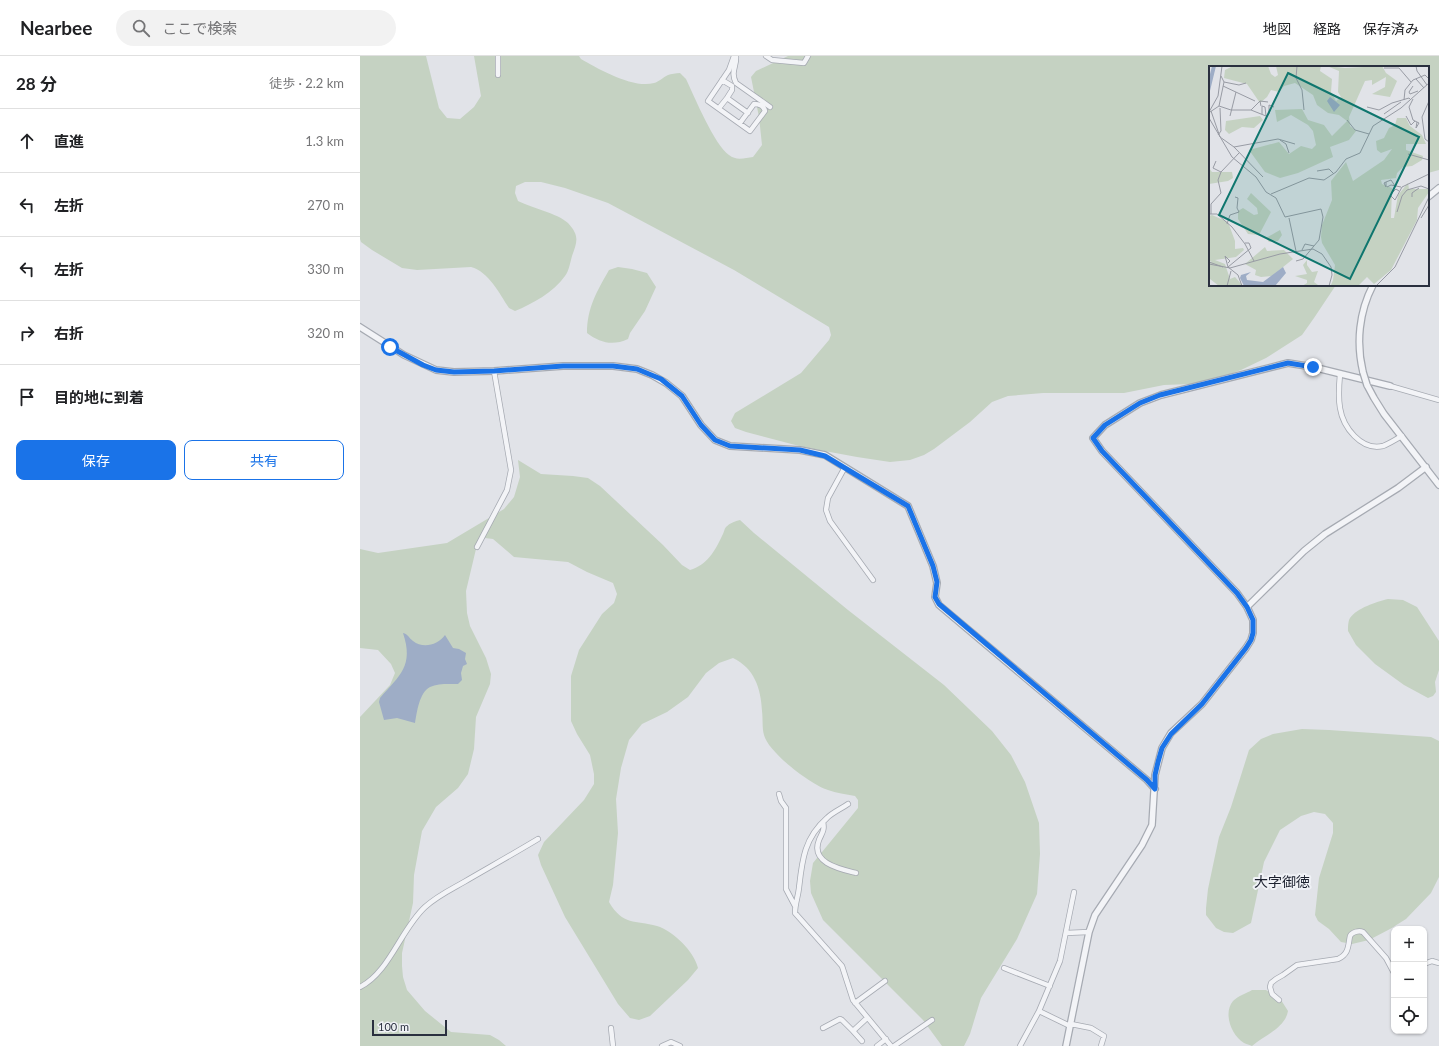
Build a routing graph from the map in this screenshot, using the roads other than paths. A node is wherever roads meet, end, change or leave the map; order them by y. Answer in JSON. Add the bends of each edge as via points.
{"nodes":[{"id":1,"x":498,"y":56,"type":"edge"},
{"id":2,"x":735,"y":56,"type":"edge"},
{"id":3,"x":766,"y":56,"type":"edge"},
{"id":4,"x":808,"y":56,"type":"edge"},
{"id":5,"x":772,"y":58,"type":"edge"},
{"id":6,"x":498,"y":75,"type":"dead end"},
{"id":7,"x":722,"y":80,"type":"junction"},
{"id":8,"x":727,"y":98,"type":"junction"},
{"id":9,"x":770,"y":107,"type":"dead end"},
{"id":10,"x":719,"y":108,"type":"junction"},
{"id":11,"x":748,"y":113,"type":"junction"},
{"id":12,"x":740,"y":123,"type":"junction"},
{"id":13,"x":1439,"y":188,"type":"edge"},
{"id":14,"x":1429,"y":196,"type":"edge"},
{"id":15,"x":1372,"y":286,"type":"edge"},
{"id":16,"x":360,"y":327,"type":"edge"},
{"id":17,"x":494,"y":371,"type":"junction"},
{"id":18,"x":1340,"y":374,"type":"junction"},
{"id":19,"x":1390,"y":386,"type":"joint"},
{"id":20,"x":1439,"y":400,"type":"edge"},
{"id":21,"x":1402,"y":436,"type":"junction"},
{"id":22,"x":845,"y":467,"type":"junction"},
{"id":23,"x":1426,"y":467,"type":"junction"},
{"id":24,"x":1439,"y":485,"type":"edge"},
{"id":25,"x":477,"y":547,"type":"dead end"},
{"id":26,"x":873,"y":580,"type":"dead end"},
{"id":27,"x":1247,"y":607,"type":"junction"},
{"id":28,"x":1155,"y":789,"type":"junction"},
{"id":29,"x":779,"y":794,"type":"dead end"},
{"id":30,"x":848,"y":804,"type":"dead end"},
{"id":31,"x":823,"y":822,"type":"junction"},
{"id":32,"x":538,"y":840,"type":"dead end"},
{"id":33,"x":856,"y":873,"type":"dead end"},
{"id":34,"x":1074,"y":892,"type":"dead end"},
{"id":35,"x":795,"y":906,"type":"junction"},
{"id":36,"x":1090,"y":932,"type":"junction"},
{"id":37,"x":1066,"y":933,"type":"junction"},
{"id":38,"x":1427,"y":963,"type":"edge"},
{"id":39,"x":1439,"y":963,"type":"edge"},
{"id":40,"x":1391,"y":967,"type":"edge"},
{"id":41,"x":1004,"y":968,"type":"dead end"},
{"id":42,"x":885,"y":982,"type":"dead end"},
{"id":43,"x":1050,"y":986,"type":"junction"},
{"id":44,"x":360,"y":987,"type":"edge"},
{"id":45,"x":1279,"y":1000,"type":"dead end"},
{"id":46,"x":855,"y":1002,"type":"junction"},
{"id":47,"x":1039,"y":1011,"type":"junction"},
{"id":48,"x":867,"y":1018,"type":"junction"},
{"id":49,"x":932,"y":1020,"type":"dead end"},
{"id":50,"x":1070,"y":1025,"type":"junction"},
{"id":51,"x":611,"y":1028,"type":"dead end"},
{"id":52,"x":823,"y":1028,"type":"dead end"},
{"id":53,"x":852,"y":1031,"type":"junction"},
{"id":54,"x":886,"y":1039,"type":"junction"},
{"id":55,"x":862,"y":1042,"type":"dead end"},
{"id":56,"x":613,"y":1046,"type":"edge"},
{"id":57,"x":662,"y":1046,"type":"edge"},
{"id":58,"x":680,"y":1046,"type":"edge"},
{"id":59,"x":877,"y":1046,"type":"edge"},
{"id":60,"x":893,"y":1046,"type":"edge"},
{"id":61,"x":1020,"y":1046,"type":"edge"},
{"id":62,"x":1066,"y":1046,"type":"edge"},
{"id":63,"x":1100,"y":1046,"type":"edge"}],
"edges":[{"from":1,"to":6,"type":"street"},
{"from":2,"to":7,"type":"street"},
{"from":2,"to":9,"type":"street","via":[[733,72],[736,83]]},
{"from":3,"to":5,"type":"street"},
{"from":4,"to":5,"type":"street","via":[[804,63]]},
{"from":7,"to":8,"type":"street","via":[[732,86]]},
{"from":7,"to":10,"type":"street","via":[[708,101]]},
{"from":8,"to":10,"type":"street"},
{"from":8,"to":11,"type":"street"},
{"from":10,"to":12,"type":"street"},
{"from":11,"to":12,"type":"street"},
{"from":11,"to":12,"type":"street","via":[[754,104],[759,104],[765,110],[750,131]]},
{"from":13,"to":14,"type":"street"},
{"from":15,"to":21,"type":"street","bridge":true,"via":[[1365,301],[1359,330],[1363,372],[1367,385],[1381,409]]},
{"from":16,"to":17,"type":"street","via":[[404,355],[436,370]]},
{"from":17,"to":22,"type":"street","via":[[563,366],[613,366],[637,369],[661,379],[682,396],[701,425],[715,440],[730,446],[800,450],[825,456]]},
{"from":17,"to":25,"type":"street","via":[[511,470],[507,490]]},
{"from":18,"to":19,"type":"street"},
{"from":18,"to":21,"type":"street","via":[[1340,408],[1353,435],[1370,445],[1383,446]]},
{"from":18,"to":27,"type":"street","via":[[1288,363],[1160,395],[1140,403],[1105,425],[1093,438],[1102,451],[1237,593]]},
{"from":19,"to":20,"type":"street"},
{"from":21,"to":23,"type":"street"},
{"from":22,"to":26,"type":"street","via":[[828,498],[826,510],[830,521]]},
{"from":22,"to":28,"type":"street","via":[[908,506],[933,566],[937,582],[935,597],[939,604]]},
{"from":23,"to":24,"type":"street"},
{"from":23,"to":27,"type":"street","via":[[1398,488],[1325,534]]},
{"from":27,"to":28,"type":"street","via":[[1253,620],[1253,633],[1246,648],[1202,704],[1171,734],[1162,748],[1155,775]]},
{"from":28,"to":36,"type":"street","via":[[1152,825],[1148,835],[1095,915]]},
{"from":29,"to":35,"type":"street","via":[[786,808],[786,889]]},
{"from":30,"to":31,"type":"street"},
{"from":31,"to":33,"type":"street","via":[[824,828],[817,848],[821,857],[831,866]]},
{"from":31,"to":35,"type":"street","via":[[805,849]]},
{"from":32,"to":44,"type":"street","via":[[448,891],[424,908],[379,973]]},
{"from":34,"to":37,"type":"street"},
{"from":35,"to":46,"type":"street","via":[[796,913],[842,966]]},
{"from":36,"to":37,"type":"street"},
{"from":36,"to":50,"type":"street"},
{"from":37,"to":43,"type":"street","via":[[1060,961]]},
{"from":38,"to":39,"type":"street"},
{"from":40,"to":45,"type":"street","via":[[1386,958],[1363,932],[1359,931],[1351,934],[1348,951],[1343,957],[1297,965],[1273,980],[1271,990]]},
{"from":41,"to":43,"type":"street"},
{"from":42,"to":46,"type":"street"},
{"from":43,"to":47,"type":"street"},
{"from":46,"to":48,"type":"street"},
{"from":47,"to":50,"type":"street"},
{"from":47,"to":61,"type":"street"},
{"from":48,"to":53,"type":"street"},
{"from":48,"to":54,"type":"street"},
{"from":49,"to":60,"type":"street"},
{"from":50,"to":62,"type":"street"},
{"from":50,"to":63,"type":"street","via":[[1091,1028],[1104,1036]]},
{"from":51,"to":56,"type":"street"},
{"from":52,"to":53,"type":"street","via":[[840,1019]]},
{"from":53,"to":55,"type":"street"},
{"from":54,"to":59,"type":"street"},
{"from":54,"to":60,"type":"street"},
{"from":57,"to":58,"type":"street","via":[[671,1042]]}]}
